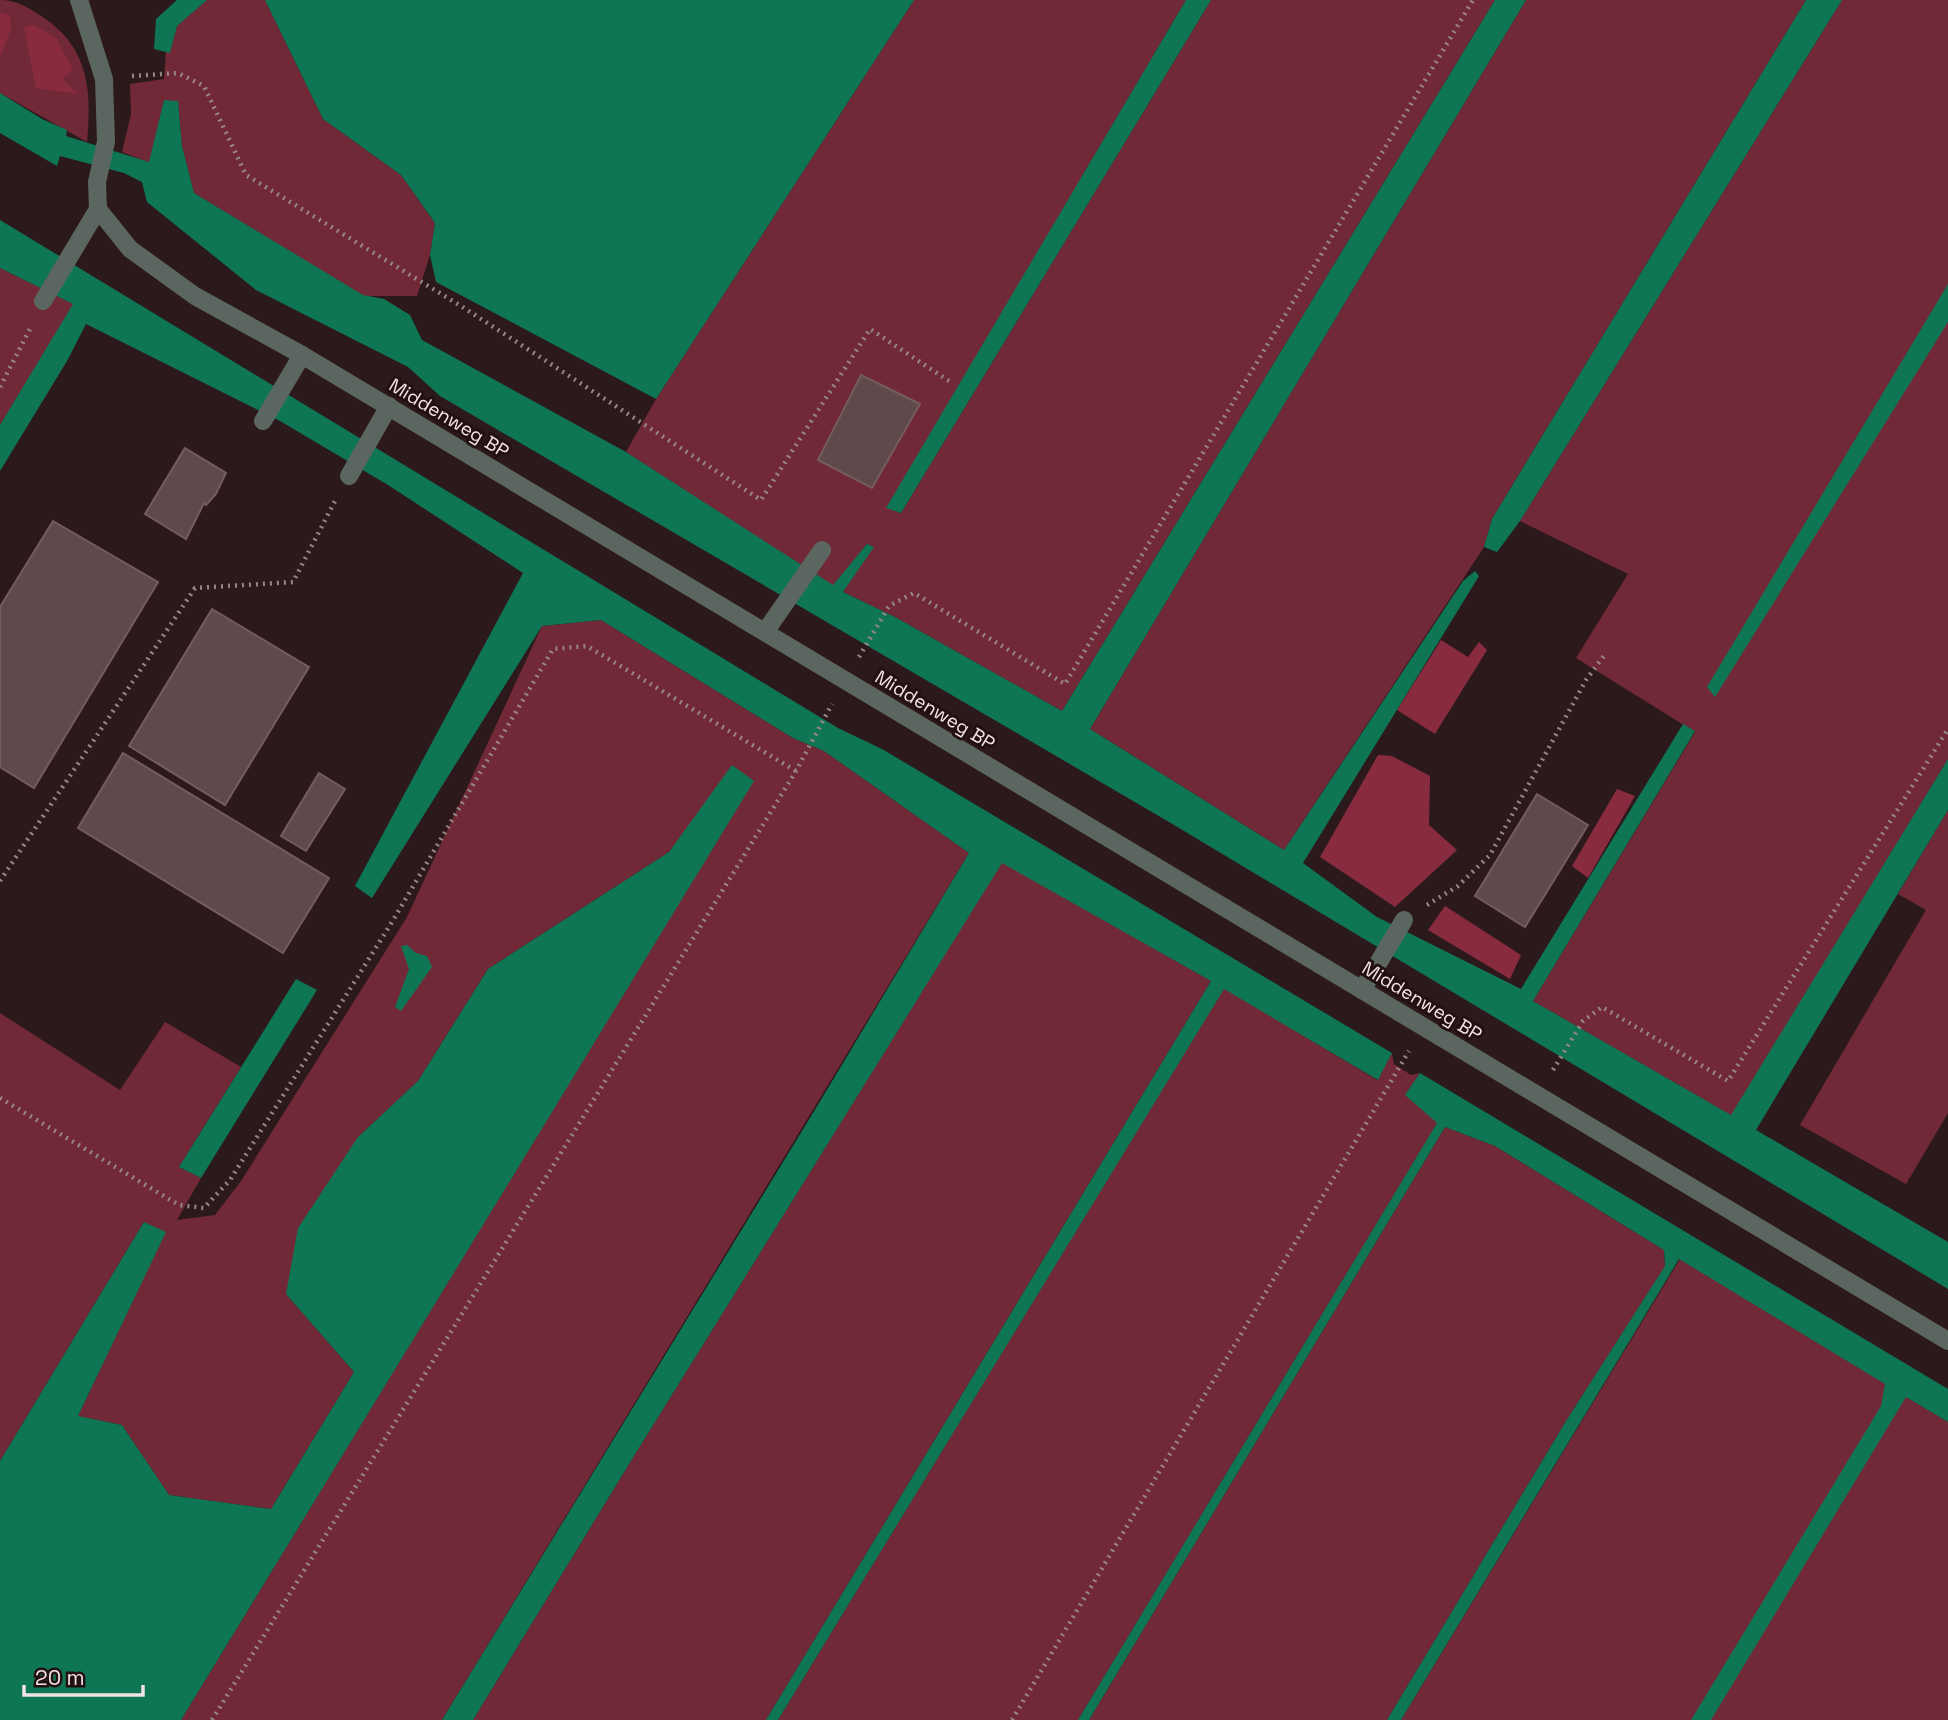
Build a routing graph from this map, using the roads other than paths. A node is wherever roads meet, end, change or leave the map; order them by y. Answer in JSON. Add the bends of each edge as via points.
{"nodes":[{"id":1,"x":79,"y":0,"type":"edge"},
{"id":2,"x":98,"y":209,"type":"junction"},
{"id":3,"x":43,"y":301,"type":"road end"},
{"id":4,"x":302,"y":355,"type":"junction"},
{"id":5,"x":389,"y":406,"type":"junction"},
{"id":6,"x":263,"y":421,"type":"dead end"},
{"id":7,"x":349,"y":476,"type":"road end"},
{"id":8,"x":819,"y":555,"type":"dead end"},
{"id":9,"x":765,"y":632,"type":"junction"},
{"id":10,"x":1404,"y":920,"type":"road end"},
{"id":11,"x":1362,"y":990,"type":"junction"},
{"id":12,"x":1948,"y":1341,"type":"edge"}],
"edges":[{"from":1,"to":2,"type":"street","via":[[104,79],[106,142],[97,182]]},
{"from":2,"to":3,"type":"street"},
{"from":2,"to":4,"type":"street","name":"Middenweg BP","via":[[130,248],[195,296]]},
{"from":4,"to":5,"type":"street","name":"Middenweg BP"},
{"from":4,"to":6,"type":"street"},
{"from":5,"to":7,"type":"street"},
{"from":5,"to":9,"type":"street","name":"Middenweg BP"},
{"from":8,"to":9,"type":"street"},
{"from":9,"to":11,"type":"street","name":"Middenweg BP"},
{"from":10,"to":11,"type":"street"},
{"from":11,"to":12,"type":"street","name":"Middenweg BP"}]}
